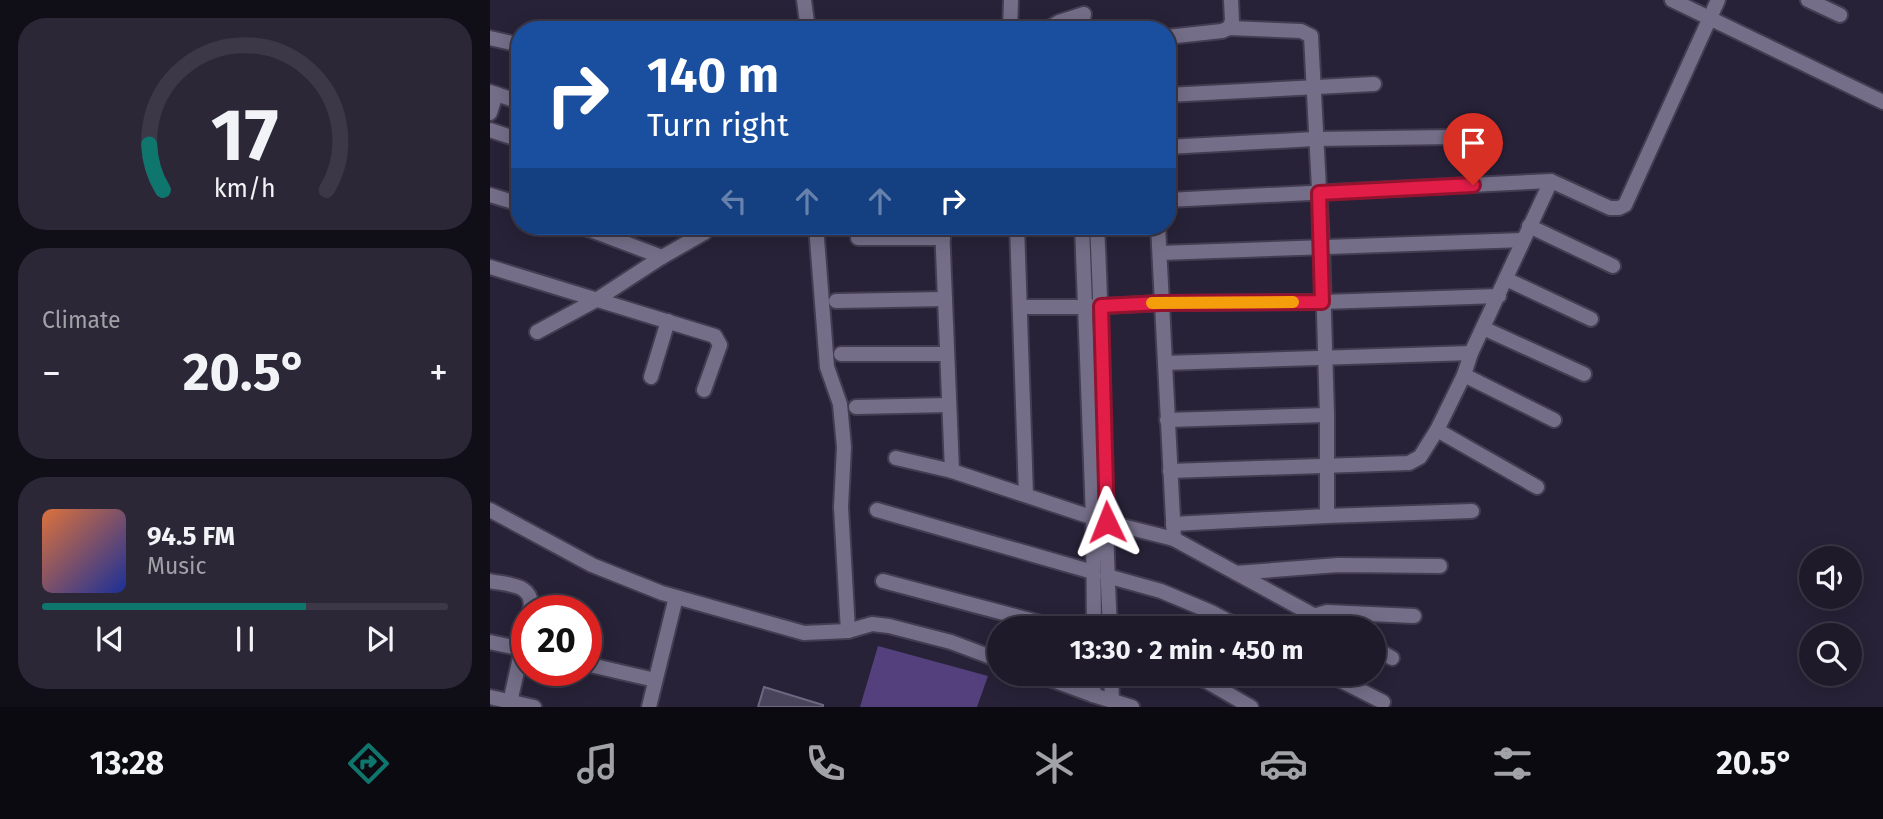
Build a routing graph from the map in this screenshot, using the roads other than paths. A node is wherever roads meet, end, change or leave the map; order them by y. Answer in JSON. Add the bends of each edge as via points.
{"nodes":[{"id":1,"x":804,"y":0,"type":"edge"},
{"id":2,"x":1011,"y":0,"type":"edge"},
{"id":3,"x":1231,"y":0,"type":"edge"},
{"id":4,"x":1672,"y":0,"type":"edge"},
{"id":5,"x":1718,"y":0,"type":"edge"},
{"id":6,"x":1808,"y":0,"type":"edge"},
{"id":7,"x":1084,"y":14,"type":"junction"},
{"id":8,"x":1840,"y":15,"type":"dead end"},
{"id":9,"x":1709,"y":18,"type":"junction"},
{"id":10,"x":807,"y":21,"type":"edge"},
{"id":11,"x":1010,"y":21,"type":"edge"},
{"id":12,"x":1062,"y":21,"type":"edge"},
{"id":13,"x":1083,"y":21,"type":"edge"},
{"id":14,"x":1085,"y":21,"type":"edge"},
{"id":15,"x":1229,"y":28,"type":"junction"},
{"id":16,"x":1176,"y":36,"type":"edge"},
{"id":17,"x":490,"y":37,"type":"edge"},
{"id":18,"x":511,"y":43,"type":"edge"},
{"id":19,"x":1374,"y":84,"type":"dead end"},
{"id":20,"x":1314,"y":87,"type":"junction"},
{"id":21,"x":493,"y":93,"type":"edge"},
{"id":22,"x":1176,"y":95,"type":"edge"},
{"id":23,"x":511,"y":99,"type":"edge"},
{"id":24,"x":1883,"y":102,"type":"edge"},
{"id":25,"x":490,"y":113,"type":"edge"},
{"id":26,"x":490,"y":130,"type":"edge"},
{"id":27,"x":511,"y":136,"type":"edge"},
{"id":28,"x":1451,"y":137,"type":"dead end"},
{"id":29,"x":1315,"y":139,"type":"junction"},
{"id":30,"x":1176,"y":147,"type":"edge"},
{"id":31,"x":1550,"y":180,"type":"junction"},
{"id":32,"x":1319,"y":193,"type":"junction"},
{"id":33,"x":490,"y":195,"type":"edge"},
{"id":34,"x":1176,"y":200,"type":"edge"},
{"id":35,"x":511,"y":201,"type":"edge"},
{"id":36,"x":1526,"y":233,"type":"junction"},
{"id":37,"x":604,"y":235,"type":"edge"},
{"id":38,"x":700,"y":235,"type":"edge"},
{"id":39,"x":817,"y":235,"type":"edge"},
{"id":40,"x":900,"y":235,"type":"edge"},
{"id":41,"x":943,"y":235,"type":"edge"},
{"id":42,"x":1017,"y":235,"type":"edge"},
{"id":43,"x":1082,"y":235,"type":"edge"},
{"id":44,"x":1097,"y":235,"type":"edge"},
{"id":45,"x":1159,"y":235,"type":"edge"},
{"id":46,"x":858,"y":238,"type":"dead end"},
{"id":47,"x":1322,"y":246,"type":"junction"},
{"id":48,"x":1160,"y":253,"type":"junction"},
{"id":49,"x":662,"y":257,"type":"junction"},
{"id":50,"x":1613,"y":266,"type":"dead end"},
{"id":51,"x":490,"y":267,"type":"edge"},
{"id":52,"x":1506,"y":279,"type":"junction"},
{"id":53,"x":1499,"y":296,"type":"junction"},
{"id":54,"x":945,"y":299,"type":"junction"},
{"id":55,"x":597,"y":300,"type":"junction"},
{"id":56,"x":836,"y":301,"type":"dead end"},
{"id":57,"x":1322,"y":302,"type":"junction"},
{"id":58,"x":1161,"y":303,"type":"junction"},
{"id":59,"x":1101,"y":306,"type":"junction"},
{"id":60,"x":1021,"y":307,"type":"junction"},
{"id":61,"x":1086,"y":307,"type":"junction"},
{"id":62,"x":1591,"y":319,"type":"dead end"},
{"id":63,"x":668,"y":321,"type":"junction"},
{"id":64,"x":1483,"y":328,"type":"junction"},
{"id":65,"x":537,"y":332,"type":"dead end"},
{"id":66,"x":841,"y":354,"type":"dead end"},
{"id":67,"x":947,"y":354,"type":"junction"},
{"id":68,"x":1471,"y":354,"type":"junction"},
{"id":69,"x":1325,"y":357,"type":"junction"},
{"id":70,"x":1165,"y":363,"type":"junction"},
{"id":71,"x":1584,"y":374,"type":"dead end"},
{"id":72,"x":1464,"y":375,"type":"junction"},
{"id":73,"x":651,"y":377,"type":"dead end"},
{"id":74,"x":704,"y":390,"type":"dead end"},
{"id":75,"x":949,"y":405,"type":"junction"},
{"id":76,"x":856,"y":407,"type":"dead end"},
{"id":77,"x":1327,"y":415,"type":"junction"},
{"id":78,"x":1167,"y":420,"type":"junction"},
{"id":79,"x":1554,"y":420,"type":"dead end"},
{"id":80,"x":1437,"y":430,"type":"junction"},
{"id":81,"x":896,"y":458,"type":"dead end"},
{"id":82,"x":1328,"y":467,"type":"junction"},
{"id":83,"x":952,"y":471,"type":"junction"},
{"id":84,"x":1170,"y":471,"type":"junction"},
{"id":85,"x":1537,"y":487,"type":"dead end"},
{"id":86,"x":1026,"y":495,"type":"junction"},
{"id":87,"x":490,"y":510,"type":"edge"},
{"id":88,"x":877,"y":510,"type":"dead end"},
{"id":89,"x":1472,"y":512,"type":"dead end"},
{"id":90,"x":1327,"y":516,"type":"junction"},
{"id":91,"x":1100,"y":520,"type":"junction"},
{"id":92,"x":1173,"y":531,"type":"junction"},
{"id":93,"x":1440,"y":566,"type":"dead end"},
{"id":94,"x":1093,"y":572,"type":"junction"},
{"id":95,"x":1234,"y":573,"type":"junction"},
{"id":96,"x":1107,"y":576,"type":"junction"},
{"id":97,"x":883,"y":580,"type":"dead end"},
{"id":98,"x":490,"y":581,"type":"edge"},
{"id":99,"x":529,"y":595,"type":"edge"},
{"id":100,"x":676,"y":597,"type":"junction"},
{"id":101,"x":1016,"y":616,"type":"edge"},
{"id":102,"x":1094,"y":616,"type":"edge"},
{"id":103,"x":1109,"y":616,"type":"edge"},
{"id":104,"x":1218,"y":616,"type":"edge"},
{"id":105,"x":1313,"y":616,"type":"joint"},
{"id":106,"x":1414,"y":616,"type":"dead end"},
{"id":107,"x":848,"y":631,"type":"junction"},
{"id":108,"x":490,"y":642,"type":"edge"},
{"id":109,"x":511,"y":647,"type":"edge"},
{"id":110,"x":1386,"y":655,"type":"edge"},
{"id":111,"x":987,"y":656,"type":"edge"},
{"id":112,"x":1392,"y":658,"type":"dead end"},
{"id":113,"x":602,"y":668,"type":"edge"},
{"id":114,"x":655,"y":680,"type":"junction"},
{"id":115,"x":515,"y":686,"type":"edge"},
{"id":116,"x":1069,"y":686,"type":"edge"},
{"id":117,"x":1093,"y":686,"type":"edge"},
{"id":118,"x":1111,"y":686,"type":"edge"},
{"id":119,"x":1215,"y":686,"type":"edge"},
{"id":120,"x":1352,"y":686,"type":"edge"},
{"id":121,"x":1093,"y":695,"type":"junction"},
{"id":122,"x":490,"y":697,"type":"edge"},
{"id":123,"x":1112,"y":701,"type":"junction"},
{"id":124,"x":1383,"y":702,"type":"dead end"},
{"id":125,"x":510,"y":704,"type":"edge"},
{"id":126,"x":534,"y":707,"type":"edge"},
{"id":127,"x":649,"y":707,"type":"edge"},
{"id":128,"x":1132,"y":707,"type":"edge"},
{"id":129,"x":1251,"y":707,"type":"edge"}],
"edges":[{"from":1,"to":10,"type":"street"},
{"from":2,"to":11,"type":"street"},
{"from":3,"to":15,"type":"street"},
{"from":4,"to":9,"type":"street"},
{"from":5,"to":9,"type":"street"},
{"from":6,"to":8,"type":"street"},
{"from":7,"to":12,"type":"street"},
{"from":7,"to":13,"type":"street"},
{"from":7,"to":14,"type":"street"},
{"from":9,"to":24,"type":"street"},
{"from":9,"to":31,"type":"street","via":[[1625,205],[1611,208]]},
{"from":15,"to":16,"type":"street"},
{"from":15,"to":20,"type":"street","via":[[1306,32],[1311,36]]},
{"from":17,"to":18,"type":"street"},
{"from":19,"to":20,"type":"street"},
{"from":20,"to":22,"type":"street"},
{"from":20,"to":29,"type":"street"},
{"from":21,"to":23,"type":"street"},
{"from":21,"to":25,"type":"street"},
{"from":26,"to":27,"type":"street"},
{"from":28,"to":29,"type":"street"},
{"from":29,"to":30,"type":"street"},
{"from":29,"to":32,"type":"street"},
{"from":31,"to":32,"type":"street"},
{"from":31,"to":36,"type":"street"},
{"from":32,"to":34,"type":"street"},
{"from":32,"to":47,"type":"street"},
{"from":33,"to":35,"type":"street"},
{"from":36,"to":47,"type":"street"},
{"from":36,"to":50,"type":"street"},
{"from":36,"to":52,"type":"street"},
{"from":37,"to":49,"type":"street"},
{"from":38,"to":49,"type":"street"},
{"from":39,"to":107,"type":"street","via":[[827,367],[840,404],[844,447],[841,507]]},
{"from":40,"to":46,"type":"street"},
{"from":41,"to":54,"type":"street"},
{"from":42,"to":60,"type":"street"},
{"from":43,"to":61,"type":"street"},
{"from":44,"to":59,"type":"street"},
{"from":45,"to":48,"type":"street"},
{"from":47,"to":48,"type":"street"},
{"from":47,"to":57,"type":"street"},
{"from":48,"to":58,"type":"street"},
{"from":49,"to":55,"type":"street"},
{"from":51,"to":55,"type":"street"},
{"from":52,"to":53,"type":"street"},
{"from":52,"to":62,"type":"street"},
{"from":53,"to":57,"type":"street"},
{"from":53,"to":64,"type":"street"},
{"from":54,"to":56,"type":"street"},
{"from":54,"to":67,"type":"street"},
{"from":55,"to":63,"type":"street"},
{"from":55,"to":65,"type":"street"},
{"from":57,"to":58,"type":"street"},
{"from":57,"to":69,"type":"street"},
{"from":58,"to":59,"type":"street"},
{"from":58,"to":70,"type":"street"},
{"from":59,"to":61,"type":"street"},
{"from":59,"to":91,"type":"street"},
{"from":60,"to":61,"type":"street"},
{"from":60,"to":86,"type":"street"},
{"from":61,"to":91,"type":"street"},
{"from":63,"to":73,"type":"street"},
{"from":63,"to":74,"type":"street","via":[[715,336],[720,345]]},
{"from":64,"to":68,"type":"street"},
{"from":64,"to":71,"type":"street"},
{"from":66,"to":67,"type":"street"},
{"from":67,"to":75,"type":"street"},
{"from":68,"to":69,"type":"street"},
{"from":68,"to":72,"type":"street"},
{"from":69,"to":70,"type":"street"},
{"from":69,"to":77,"type":"street"},
{"from":70,"to":78,"type":"street"},
{"from":72,"to":79,"type":"street"},
{"from":72,"to":80,"type":"street"},
{"from":75,"to":76,"type":"street"},
{"from":75,"to":83,"type":"street"},
{"from":77,"to":78,"type":"street"},
{"from":77,"to":82,"type":"street"},
{"from":78,"to":84,"type":"street"},
{"from":80,"to":82,"type":"street","via":[[1420,457],[1409,463]]},
{"from":80,"to":85,"type":"street"},
{"from":81,"to":83,"type":"street"},
{"from":82,"to":84,"type":"street"},
{"from":82,"to":90,"type":"street"},
{"from":83,"to":86,"type":"street"},
{"from":84,"to":92,"type":"street"},
{"from":86,"to":91,"type":"street"},
{"from":87,"to":100,"type":"street","via":[[592,565]]},
{"from":88,"to":94,"type":"street"},
{"from":89,"to":90,"type":"street"},
{"from":90,"to":92,"type":"street"},
{"from":91,"to":92,"type":"street"},
{"from":91,"to":94,"type":"street"},
{"from":91,"to":96,"type":"street"},
{"from":92,"to":95,"type":"street"},
{"from":93,"to":95,"type":"street","via":[[1338,565]]},
{"from":94,"to":102,"type":"street"},
{"from":95,"to":105,"type":"street"},
{"from":96,"to":103,"type":"street"},
{"from":96,"to":104,"type":"street"},
{"from":97,"to":101,"type":"street"},
{"from":98,"to":99,"type":"street","via":[[524,588]]},
{"from":100,"to":107,"type":"street","via":[[804,633]]},
{"from":100,"to":114,"type":"street"},
{"from":105,"to":106,"type":"street","via":[[1326,612]]},
{"from":107,"to":111,"type":"street","via":[[872,624],[889,626]]},
{"from":108,"to":109,"type":"street"},
{"from":110,"to":112,"type":"street"},
{"from":113,"to":114,"type":"street"},
{"from":114,"to":127,"type":"street"},
{"from":115,"to":125,"type":"street"},
{"from":116,"to":121,"type":"street"},
{"from":117,"to":121,"type":"street"},
{"from":118,"to":123,"type":"street"},
{"from":119,"to":129,"type":"street"},
{"from":120,"to":124,"type":"street"},
{"from":121,"to":123,"type":"street"},
{"from":122,"to":125,"type":"street"},
{"from":123,"to":128,"type":"street"},
{"from":125,"to":126,"type":"street"}]}
